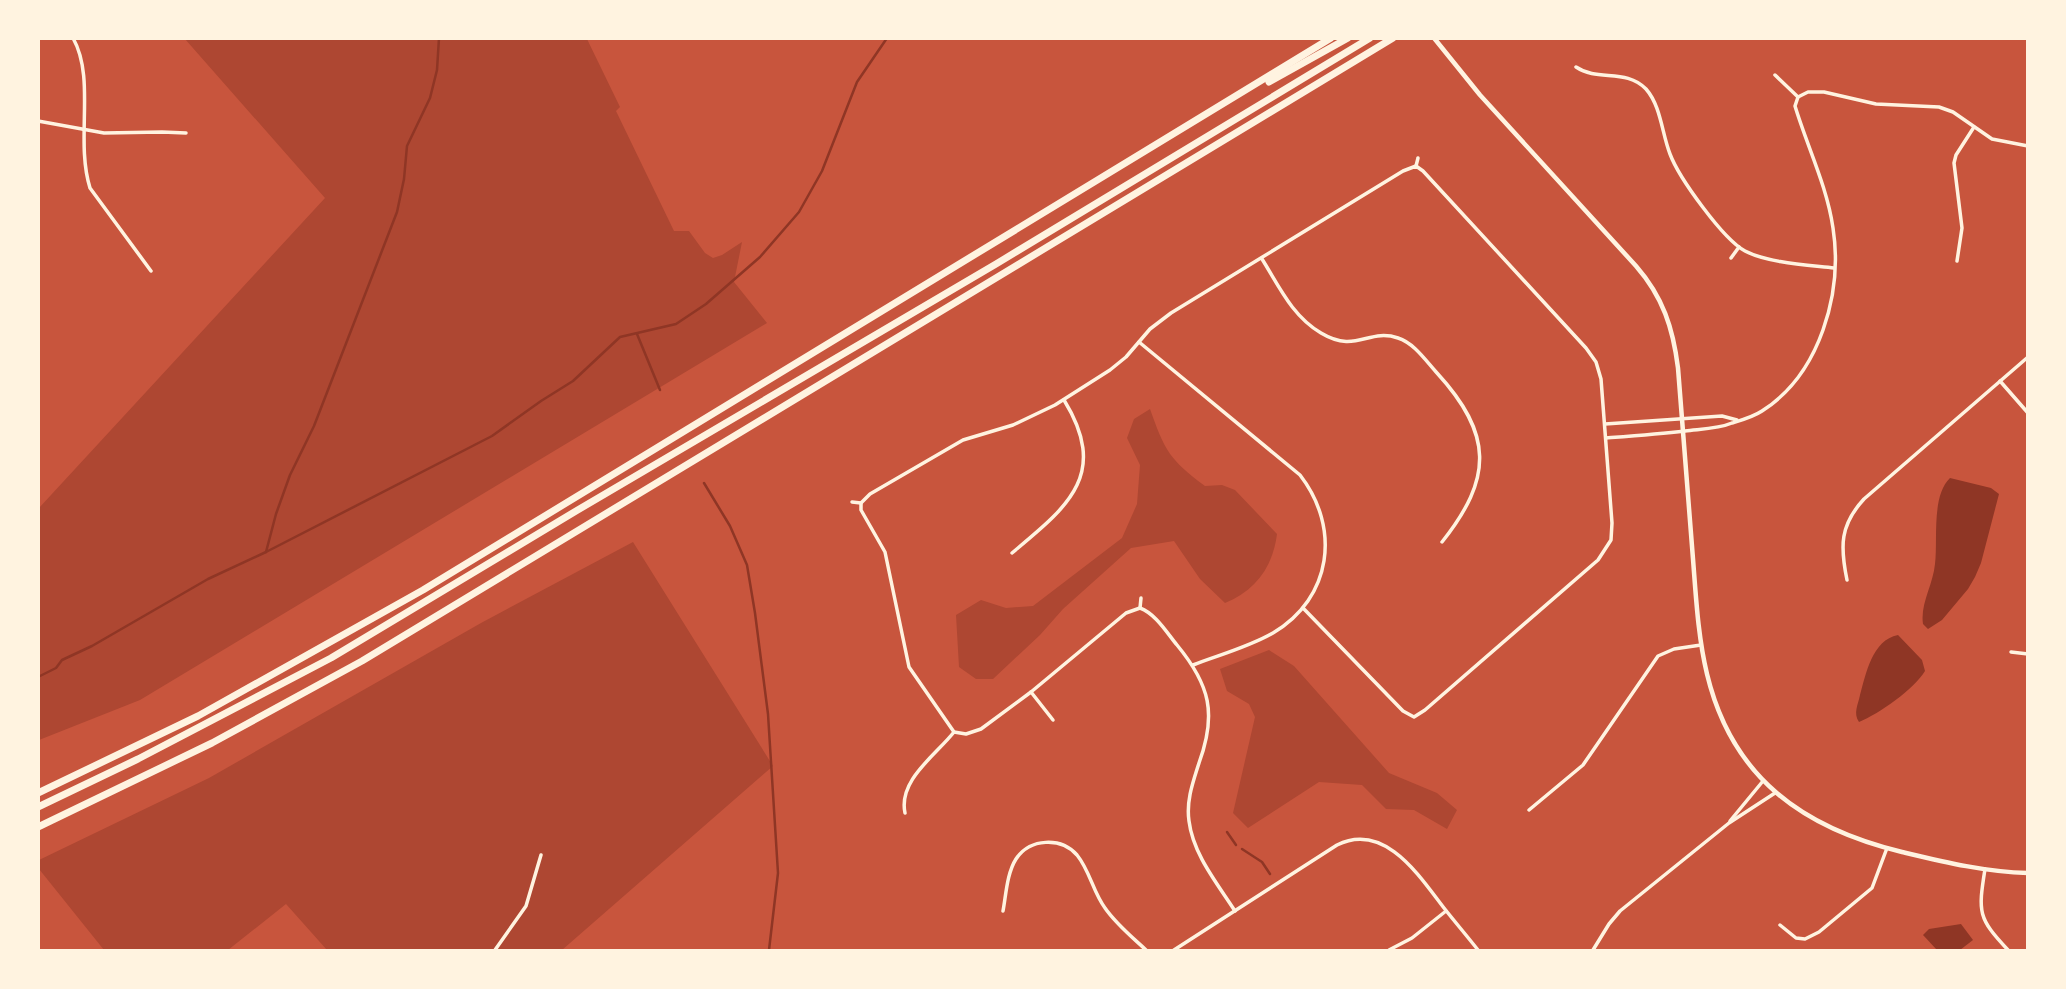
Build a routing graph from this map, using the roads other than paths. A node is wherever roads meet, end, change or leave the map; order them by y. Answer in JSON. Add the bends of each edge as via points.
{"nodes":[{"id":1,"x":73,"y":38,"type":"edge"},
{"id":2,"x":1331,"y":38,"type":"edge"},
{"id":3,"x":1348,"y":38,"type":"edge"},
{"id":4,"x":1370,"y":38,"type":"edge"},
{"id":5,"x":1393,"y":38,"type":"edge"},
{"id":6,"x":1434,"y":38,"type":"edge"},
{"id":7,"x":1576,"y":67,"type":"dead end"},
{"id":8,"x":1774,"y":75,"type":"dead end"},
{"id":9,"x":1798,"y":97,"type":"junction"},
{"id":10,"x":38,"y":121,"type":"edge"},
{"id":11,"x":1974,"y":127,"type":"junction"},
{"id":12,"x":82,"y":129,"type":"junction"},
{"id":13,"x":1183,"y":129,"type":"junction"},
{"id":14,"x":186,"y":133,"type":"dead end"},
{"id":15,"x":2028,"y":146,"type":"edge"},
{"id":16,"x":1418,"y":158,"type":"dead end"},
{"id":17,"x":1416,"y":166,"type":"junction"},
{"id":18,"x":1739,"y":247,"type":"junction"},
{"id":19,"x":1731,"y":258,"type":"dead end"},
{"id":20,"x":1262,"y":259,"type":"junction"},
{"id":21,"x":1958,"y":261,"type":"dead end"},
{"id":22,"x":1834,"y":268,"type":"junction"},
{"id":23,"x":151,"y":271,"type":"dead end"},
{"id":24,"x":1139,"y":342,"type":"junction"},
{"id":25,"x":2028,"y":357,"type":"edge"},
{"id":26,"x":2000,"y":381,"type":"junction"},
{"id":27,"x":1064,"y":400,"type":"junction"},
{"id":28,"x":2028,"y":413,"type":"edge"},
{"id":29,"x":1682,"y":419,"type":"junction"},
{"id":30,"x":1739,"y":421,"type":"junction"},
{"id":31,"x":1605,"y":424,"type":"junction"},
{"id":32,"x":1682,"y":431,"type":"junction"},
{"id":33,"x":1606,"y":438,"type":"junction"},
{"id":34,"x":852,"y":502,"type":"dead end"},
{"id":35,"x":861,"y":503,"type":"junction"},
{"id":36,"x":1442,"y":542,"type":"dead end"},
{"id":37,"x":1012,"y":553,"type":"dead end"},
{"id":38,"x":1847,"y":580,"type":"dead end"},
{"id":39,"x":1141,"y":597,"type":"dead end"},
{"id":40,"x":1140,"y":608,"type":"junction"},
{"id":41,"x":1303,"y":608,"type":"junction"},
{"id":42,"x":1702,"y":645,"type":"junction"},
{"id":43,"x":2011,"y":652,"type":"dead end"},
{"id":44,"x":2028,"y":654,"type":"edge"},
{"id":45,"x":1193,"y":665,"type":"junction"},
{"id":46,"x":1031,"y":692,"type":"junction"},
{"id":47,"x":1414,"y":717,"type":"junction"},
{"id":48,"x":1053,"y":720,"type":"dead end"},
{"id":49,"x":1412,"y":723,"type":"dead end"},
{"id":50,"x":954,"y":732,"type":"junction"},
{"id":51,"x":1763,"y":780,"type":"junction"},
{"id":52,"x":38,"y":793,"type":"edge"},
{"id":53,"x":1775,"y":793,"type":"junction"},
{"id":54,"x":38,"y":807,"type":"edge"},
{"id":55,"x":1529,"y":810,"type":"dead end"},
{"id":56,"x":905,"y":813,"type":"dead end"},
{"id":57,"x":1729,"y":822,"type":"junction"},
{"id":58,"x":38,"y":827,"type":"edge"},
{"id":59,"x":1887,"y":848,"type":"junction"},
{"id":60,"x":541,"y":855,"type":"dead end"},
{"id":61,"x":1985,"y":869,"type":"junction"},
{"id":62,"x":2028,"y":873,"type":"edge"},
{"id":63,"x":1003,"y":911,"type":"dead end"},
{"id":64,"x":1235,"y":911,"type":"junction"},
{"id":65,"x":1446,"y":911,"type":"junction"},
{"id":66,"x":1780,"y":925,"type":"dead end"},
{"id":67,"x":495,"y":950,"type":"edge"},
{"id":68,"x":1146,"y":950,"type":"edge"},
{"id":69,"x":1174,"y":950,"type":"edge"},
{"id":70,"x":1389,"y":950,"type":"edge"},
{"id":71,"x":1478,"y":950,"type":"edge"},
{"id":72,"x":1593,"y":950,"type":"edge"},
{"id":73,"x":2008,"y":950,"type":"edge"}],
"edges":[{"from":1,"to":12,"type":"street","via":[[85,73]]},
{"from":2,"to":13,"type":"highway"},
{"from":3,"to":13,"type":"highway"},
{"from":4,"to":54,"type":"highway","via":[[331,658],[211,723]]},
{"from":5,"to":58,"type":"highway","via":[[362,661],[212,743]]},
{"from":6,"to":29,"type":"street","via":[[1657,293],[1675,342]]},
{"from":7,"to":18,"type":"street","via":[[1590,74],[1624,76],[1649,93],[1680,176]]},
{"from":8,"to":9,"type":"street"},
{"from":9,"to":11,"type":"street","via":[[1824,92],[1876,104],[1940,107]]},
{"from":9,"to":22,"type":"street","via":[[1798,117],[1831,216]]},
{"from":10,"to":12,"type":"street"},
{"from":11,"to":15,"type":"street","via":[[1999,142]]},
{"from":11,"to":21,"type":"street","via":[[1954,163],[1962,228]]},
{"from":12,"to":14,"type":"street","via":[[115,134]]},
{"from":12,"to":23,"type":"street","via":[[90,188]]},
{"from":13,"to":52,"type":"highway","via":[[374,619],[198,716]]},
{"from":16,"to":17,"type":"street"},
{"from":17,"to":20,"type":"street"},
{"from":17,"to":31,"type":"street","via":[[1593,355],[1600,371]]},
{"from":18,"to":19,"type":"street"},
{"from":18,"to":22,"type":"street","via":[[1755,255]]},
{"from":20,"to":24,"type":"street","via":[[1171,313]]},
{"from":20,"to":36,"type":"street","via":[[1308,325],[1346,343],[1386,335],[1408,343],[1463,404],[1476,435],[1477,478],[1462,517]]},
{"from":22,"to":30,"type":"street","via":[[1828,317],[1810,359],[1777,400]]},
{"from":24,"to":27,"type":"street","via":[[1110,370]]},
{"from":24,"to":41,"type":"street","via":[[1310,488],[1325,527],[1325,550],[1320,577]]},
{"from":25,"to":26,"type":"street"},
{"from":26,"to":28,"type":"street"},
{"from":26,"to":38,"type":"street","via":[[1852,513],[1842,543]]},
{"from":27,"to":35,"type":"street","via":[[1013,425],[952,445]]},
{"from":27,"to":37,"type":"street","via":[[1083,449],[1080,480],[1058,515]]},
{"from":29,"to":30,"type":"street","via":[[1722,416]]},
{"from":29,"to":31,"type":"street"},
{"from":29,"to":32,"type":"street"},
{"from":30,"to":32,"type":"street"},
{"from":31,"to":33,"type":"street"},
{"from":32,"to":33,"type":"street"},
{"from":32,"to":42,"type":"street"},
{"from":33,"to":47,"type":"street","via":[[1612,533],[1605,553]]},
{"from":34,"to":35,"type":"street"},
{"from":35,"to":50,"type":"street","via":[[890,567],[909,667]]},
{"from":39,"to":40,"type":"street"},
{"from":40,"to":45,"type":"street","via":[[1153,616]]},
{"from":40,"to":46,"type":"street","via":[[1126,613]]},
{"from":41,"to":45,"type":"street","via":[[1271,634]]},
{"from":41,"to":47,"type":"street"},
{"from":42,"to":51,"type":"street","via":[[1709,684],[1723,720],[1739,751]]},
{"from":42,"to":55,"type":"street","via":[[1667,651],[1655,659],[1583,765]]},
{"from":43,"to":44,"type":"street"},
{"from":45,"to":64,"type":"street","via":[[1204,686],[1209,713],[1206,741],[1191,789],[1189,821],[1202,860]]},
{"from":46,"to":48,"type":"street"},
{"from":46,"to":50,"type":"street","via":[[976,732]]},
{"from":47,"to":49,"type":"street"},
{"from":50,"to":56,"type":"street","via":[[908,786]]},
{"from":51,"to":53,"type":"street"},
{"from":51,"to":57,"type":"street"},
{"from":53,"to":57,"type":"street"},
{"from":53,"to":59,"type":"street","via":[[1824,826]]},
{"from":57,"to":72,"type":"street","via":[[1620,911]]},
{"from":59,"to":61,"type":"street"},
{"from":59,"to":66,"type":"street","via":[[1872,888],[1819,932],[1796,938]]},
{"from":60,"to":67,"type":"street","via":[[526,906]]},
{"from":61,"to":62,"type":"street"},
{"from":61,"to":73,"type":"street","via":[[1983,919]]},
{"from":63,"to":68,"type":"street","via":[[1017,858],[1038,843],[1056,842],[1078,857],[1105,908]]},
{"from":64,"to":65,"type":"street","via":[[1337,845],[1359,840],[1384,846],[1409,862]]},
{"from":64,"to":69,"type":"street"},
{"from":65,"to":70,"type":"street"},
{"from":65,"to":71,"type":"street"}]}
